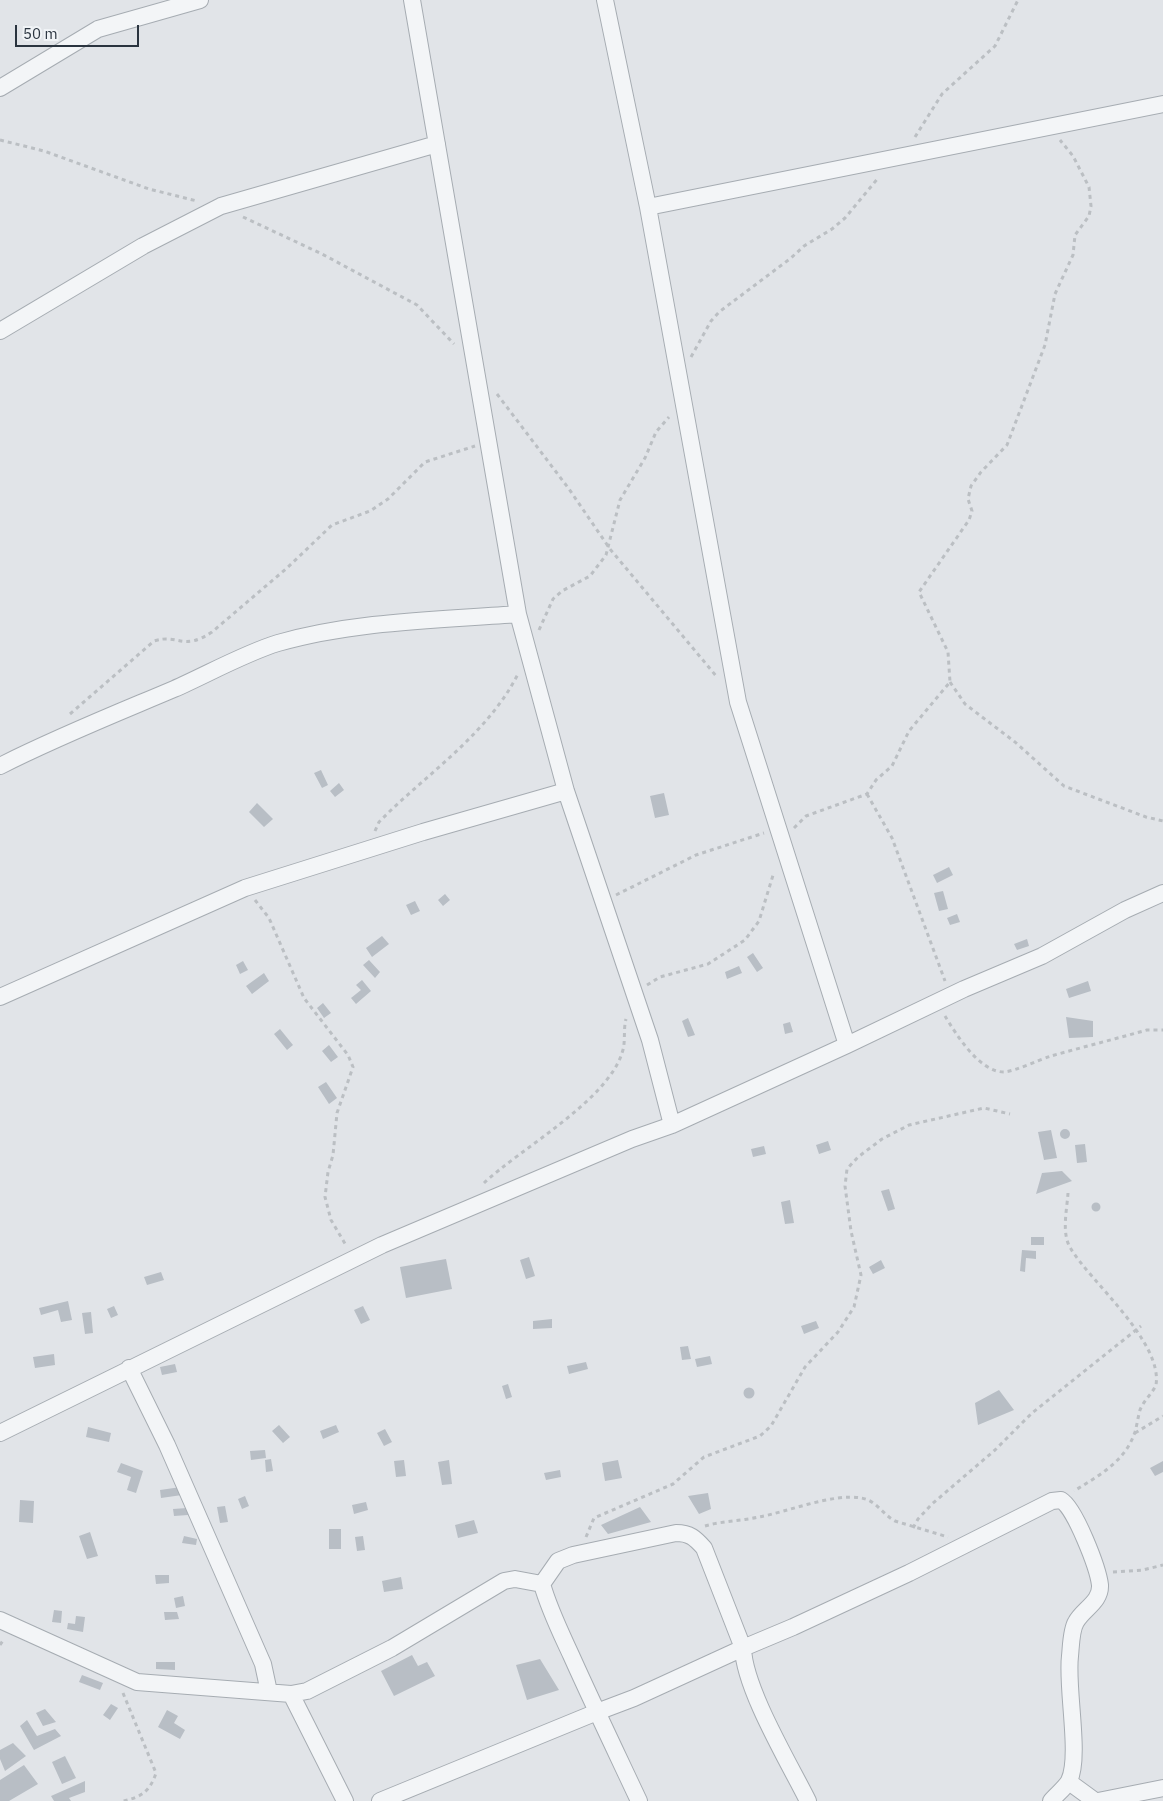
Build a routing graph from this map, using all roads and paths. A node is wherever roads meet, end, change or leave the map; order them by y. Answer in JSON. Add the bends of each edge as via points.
{"nodes":[{"id":1,"x":200,"y":0,"type":"edge"},
{"id":2,"x":412,"y":0,"type":"edge"},
{"id":3,"x":605,"y":0,"type":"edge"},
{"id":4,"x":1018,"y":0,"type":"edge"},
{"id":5,"x":0,"y":88,"type":"edge"},
{"id":6,"x":1163,"y":104,"type":"edge"},
{"id":7,"x":1049,"y":126,"type":"junction"},
{"id":8,"x":0,"y":140,"type":"edge"},
{"id":9,"x":437,"y":144,"type":"junction"},
{"id":10,"x":894,"y":157,"type":"junction"},
{"id":11,"x":221,"y":206,"type":"junction"},
{"id":12,"x":648,"y":207,"type":"junction"},
{"id":13,"x":0,"y":331,"type":"edge"},
{"id":14,"x":679,"y":375,"type":"junction"},
{"id":15,"x":683,"y":398,"type":"junction"},
{"id":16,"x":488,"y":442,"type":"junction"},
{"id":17,"x":518,"y":614,"type":"junction"},
{"id":18,"x":529,"y":652,"type":"junction"},
{"id":19,"x":950,"y":682,"type":"junction"},
{"id":20,"x":67,"y":717,"type":"dead end"},
{"id":21,"x":0,"y":766,"type":"edge"},
{"id":22,"x":566,"y":791,"type":"junction"},
{"id":23,"x":867,"y":794,"type":"junction"},
{"id":24,"x":1163,"y":821,"type":"edge"},
{"id":25,"x":781,"y":837,"type":"junction"},
{"id":26,"x":369,"y":838,"type":"dead end"},
{"id":27,"x":775,"y":870,"type":"dead end"},
{"id":28,"x":245,"y":888,"type":"junction"},
{"id":29,"x":1163,"y":893,"type":"edge"},
{"id":30,"x":603,"y":899,"type":"junction"},
{"id":31,"x":0,"y":997,"type":"edge"},
{"id":32,"x":636,"y":997,"type":"junction"},
{"id":33,"x":944,"y":999,"type":"junction"},
{"id":34,"x":1163,"y":1030,"type":"edge"},
{"id":35,"x":847,"y":1045,"type":"junction"},
{"id":36,"x":1010,"y":1114,"type":"dead end"},
{"id":37,"x":672,"y":1124,"type":"junction"},
{"id":38,"x":482,"y":1185,"type":"dead end"},
{"id":39,"x":1068,"y":1193,"type":"dead end"},
{"id":40,"x":353,"y":1258,"type":"junction"},
{"id":41,"x":1132,"y":1316,"type":"dead end"},
{"id":42,"x":1136,"y":1321,"type":"dead end"},
{"id":43,"x":1141,"y":1326,"type":"junction"},
{"id":44,"x":129,"y":1368,"type":"junction"},
{"id":45,"x":1163,"y":1416,"type":"edge"},
{"id":46,"x":0,"y":1433,"type":"edge"},
{"id":47,"x":1135,"y":1434,"type":"junction"},
{"id":48,"x":1060,"y":1500,"type":"junction"},
{"id":49,"x":913,"y":1528,"type":"junction"},
{"id":50,"x":690,"y":1535,"type":"junction"},
{"id":51,"x":968,"y":1545,"type":"junction"},
{"id":52,"x":583,"y":1552,"type":"junction"},
{"id":53,"x":1163,"y":1565,"type":"edge"},
{"id":54,"x":1097,"y":1572,"type":"junction"},
{"id":55,"x":542,"y":1584,"type":"junction"},
{"id":56,"x":0,"y":1620,"type":"edge"},
{"id":57,"x":743,"y":1648,"type":"junction"},
{"id":58,"x":116,"y":1674,"type":"junction"},
{"id":59,"x":269,"y":1692,"type":"junction"},
{"id":60,"x":291,"y":1694,"type":"junction"},
{"id":61,"x":597,"y":1712,"type":"junction"},
{"id":62,"x":1069,"y":1782,"type":"junction"},
{"id":63,"x":1163,"y":1788,"type":"edge"},
{"id":64,"x":123,"y":1801,"type":"edge"},
{"id":65,"x":345,"y":1801,"type":"edge"},
{"id":66,"x":380,"y":1801,"type":"edge"},
{"id":67,"x":639,"y":1801,"type":"edge"},
{"id":68,"x":808,"y":1801,"type":"edge"},
{"id":69,"x":1051,"y":1801,"type":"edge"},
{"id":70,"x":1097,"y":1801,"type":"edge"}],
"edges":[{"from":1,"to":5,"type":"street","via":[[98,28]]},
{"from":2,"to":9,"type":"street"},
{"from":3,"to":12,"type":"street"},
{"from":4,"to":10,"type":"path","via":[[995,46],[942,94],[918,134]]},
{"from":6,"to":7,"type":"street"},
{"from":7,"to":10,"type":"street"},
{"from":7,"to":19,"type":"path","via":[[1073,156],[1089,187],[1091,206],[1075,235],[1073,255],[1055,294],[1045,345],[1007,445],[975,479],[968,499],[972,511],[968,520],[919,592],[948,652]]},
{"from":8,"to":11,"type":"path","via":[[44,151],[149,189]]},
{"from":9,"to":11,"type":"street"},
{"from":9,"to":16,"type":"street"},
{"from":10,"to":12,"type":"street"},
{"from":10,"to":14,"type":"path","via":[[832,230],[804,246],[719,312]]},
{"from":11,"to":13,"type":"street","via":[[143,246]]},
{"from":12,"to":14,"type":"street"},
{"from":14,"to":15,"type":"street"},
{"from":15,"to":18,"type":"path","via":[[656,432],[620,500],[606,555],[590,576],[553,599]]},
{"from":15,"to":25,"type":"street","via":[[738,702]]},
{"from":16,"to":17,"type":"street"},
{"from":16,"to":20,"type":"path","via":[[425,462],[370,512],[328,528],[212,632],[191,643],[170,639],[154,641]]},
{"from":17,"to":18,"type":"street"},
{"from":17,"to":21,"type":"street","via":[[380,625],[276,644],[52,739]]},
{"from":18,"to":22,"type":"street"},
{"from":18,"to":26,"type":"path","via":[[513,683],[472,736],[384,817]]},
{"from":19,"to":23,"type":"path","via":[[909,731],[892,766],[876,780]]},
{"from":19,"to":24,"type":"path","via":[[965,704],[1015,742],[1064,786]]},
{"from":22,"to":28,"type":"street"},
{"from":22,"to":30,"type":"street"},
{"from":23,"to":25,"type":"path","via":[[806,816]]},
{"from":23,"to":33,"type":"path","via":[[892,838]]},
{"from":25,"to":30,"type":"path","via":[[747,836],[696,855],[624,892]]},
{"from":25,"to":35,"type":"street"},
{"from":27,"to":32,"type":"path","via":[[759,920],[745,940],[708,964],[660,977]]},
{"from":28,"to":31,"type":"street"},
{"from":28,"to":40,"type":"path","via":[[269,918],[304,998],[348,1055],[353,1067],[337,1113],[334,1154],[325,1198],[331,1220]]},
{"from":29,"to":33,"type":"street","via":[[1042,956]]},
{"from":30,"to":32,"type":"street"},
{"from":32,"to":37,"type":"street"},
{"from":32,"to":38,"type":"path","via":[[625,1025],[623,1053],[604,1081],[588,1100]]},
{"from":33,"to":34,"type":"path","via":[[962,1043],[987,1066],[1004,1072],[1147,1030]]},
{"from":33,"to":35,"type":"street"},
{"from":35,"to":37,"type":"street"},
{"from":36,"to":52,"type":"path","via":[[984,1108],[909,1125],[882,1138],[858,1157],[847,1169],[845,1186],[861,1275],[854,1307],[838,1332],[805,1367],[779,1415],[766,1431],[704,1457],[673,1484],[594,1518]]},
{"from":37,"to":40,"type":"street"},
{"from":39,"to":41,"type":"path","via":[[1066,1221],[1070,1248]]},
{"from":40,"to":44,"type":"street"},
{"from":42,"to":43,"type":"path"},
{"from":43,"to":47,"type":"path","via":[[1155,1354],[1158,1369],[1157,1384],[1145,1398]]},
{"from":43,"to":49,"type":"path","via":[[1032,1413],[932,1504]]},
{"from":44,"to":46,"type":"street"},
{"from":44,"to":59,"type":"street","via":[[170,1453],[262,1664]]},
{"from":45,"to":47,"type":"path"},
{"from":47,"to":48,"type":"path","via":[[1120,1460]]},
{"from":48,"to":51,"type":"street","via":[[1052,1501]]},
{"from":48,"to":54,"type":"street","via":[[1069,1508]]},
{"from":49,"to":50,"type":"path","via":[[888,1517],[868,1499],[846,1497],[758,1518],[710,1525]]},
{"from":49,"to":51,"type":"path"},
{"from":50,"to":52,"type":"street","via":[[676,1533]]},
{"from":50,"to":57,"type":"street","via":[[704,1548]]},
{"from":51,"to":57,"type":"street"},
{"from":52,"to":55,"type":"street","via":[[558,1561]]},
{"from":53,"to":54,"type":"path","via":[[1143,1570]]},
{"from":54,"to":62,"type":"street","via":[[1100,1588],[1094,1603],[1075,1623],[1070,1658],[1073,1757]]},
{"from":55,"to":60,"type":"street","via":[[515,1579],[504,1581],[392,1648],[307,1691]]},
{"from":55,"to":61,"type":"street","via":[[549,1609]]},
{"from":56,"to":58,"type":"street"},
{"from":57,"to":61,"type":"street"},
{"from":57,"to":68,"type":"street","via":[[752,1687]]},
{"from":58,"to":59,"type":"street","via":[[137,1682]]},
{"from":58,"to":64,"type":"path","via":[[156,1773],[145,1794]]},
{"from":59,"to":60,"type":"street"},
{"from":60,"to":65,"type":"street"},
{"from":61,"to":66,"type":"street"},
{"from":61,"to":67,"type":"street"},
{"from":62,"to":69,"type":"street"},
{"from":62,"to":70,"type":"street"},
{"from":63,"to":70,"type":"street"}]}
